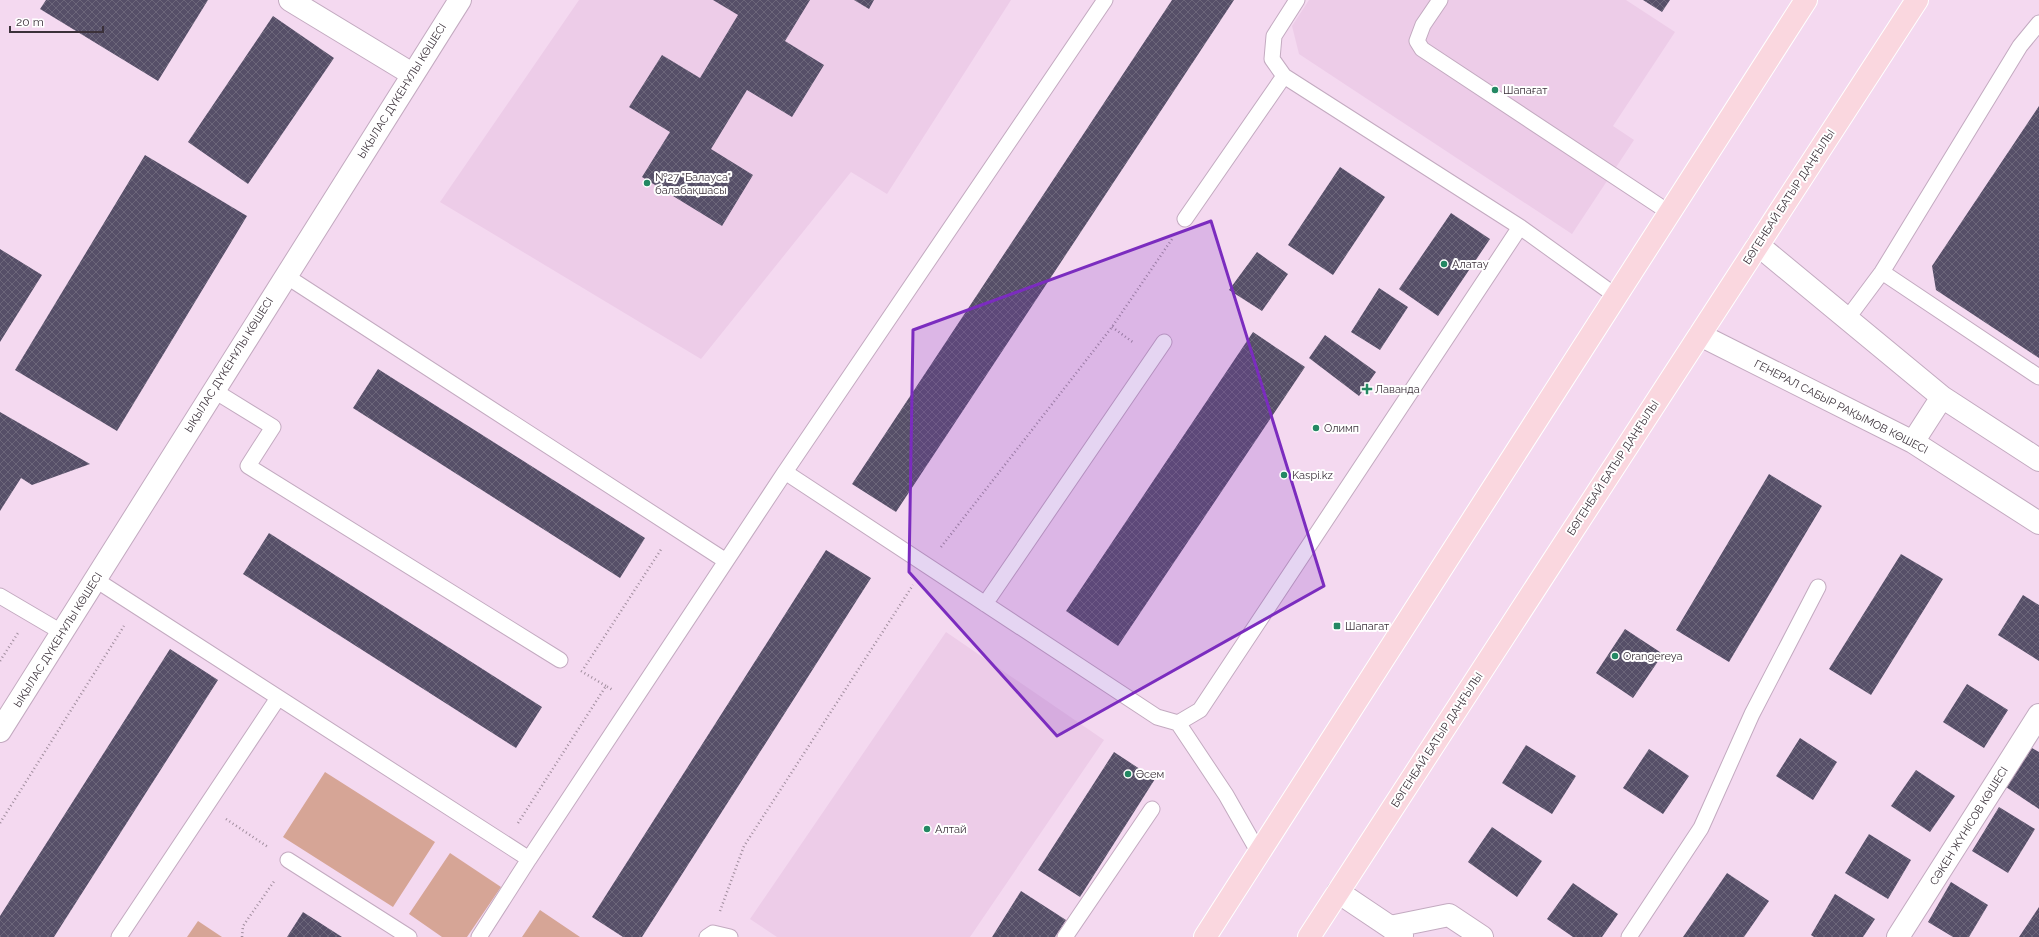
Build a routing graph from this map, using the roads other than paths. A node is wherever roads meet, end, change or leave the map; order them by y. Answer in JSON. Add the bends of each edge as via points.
{"nodes":[{"id":1,"x":290,"y":0,"type":"edge"},
{"id":2,"x":460,"y":0,"type":"edge"},
{"id":3,"x":1105,"y":0,"type":"edge"},
{"id":4,"x":1297,"y":0,"type":"edge"},
{"id":5,"x":1440,"y":0,"type":"edge"},
{"id":6,"x":1806,"y":0,"type":"edge"},
{"id":7,"x":1917,"y":0,"type":"edge"},
{"id":8,"x":2039,"y":23,"type":"edge"},
{"id":9,"x":412,"y":74,"type":"junction"},
{"id":10,"x":1284,"y":76,"type":"junction"},
{"id":11,"x":1670,"y":213,"type":"junction"},
{"id":12,"x":1185,"y":219,"type":"dead end"},
{"id":13,"x":1520,"y":227,"type":"junction"},
{"id":14,"x":1758,"y":245,"type":"junction"},
{"id":15,"x":1882,"y":272,"type":"junction"},
{"id":16,"x":286,"y":276,"type":"junction"},
{"id":17,"x":1616,"y":296,"type":"junction"},
{"id":18,"x":1847,"y":319,"type":"junction"},
{"id":19,"x":1700,"y":335,"type":"junction"},
{"id":20,"x":1164,"y":342,"type":"dead end"},
{"id":21,"x":2039,"y":377,"type":"edge"},
{"id":22,"x":213,"y":390,"type":"junction"},
{"id":23,"x":1942,"y":397,"type":"junction"},
{"id":24,"x":1913,"y":442,"type":"junction"},
{"id":25,"x":2039,"y":460,"type":"edge"},
{"id":26,"x":785,"y":472,"type":"junction"},
{"id":27,"x":2039,"y":523,"type":"edge"},
{"id":28,"x":726,"y":561,"type":"junction"},
{"id":29,"x":96,"y":580,"type":"junction"},
{"id":30,"x":1818,"y":587,"type":"dead end"},
{"id":31,"x":0,"y":596,"type":"edge"},
{"id":32,"x":985,"y":604,"type":"junction"},
{"id":33,"x":63,"y":633,"type":"junction"},
{"id":34,"x":560,"y":660,"type":"road end"},
{"id":35,"x":278,"y":698,"type":"junction"},
{"id":36,"x":2039,"y":715,"type":"edge"},
{"id":37,"x":1178,"y":723,"type":"junction"},
{"id":38,"x":0,"y":731,"type":"edge"},
{"id":39,"x":1152,"y":809,"type":"dead end"},
{"id":40,"x":1259,"y":853,"type":"junction"},
{"id":41,"x":529,"y":859,"type":"junction"},
{"id":42,"x":288,"y":860,"type":"road end"},
{"id":43,"x":1338,"y":892,"type":"junction"},
{"id":44,"x":1398,"y":932,"type":"edge"},
{"id":45,"x":119,"y":937,"type":"edge"},
{"id":46,"x":409,"y":937,"type":"edge"},
{"id":47,"x":479,"y":937,"type":"edge"},
{"id":48,"x":707,"y":937,"type":"edge"},
{"id":49,"x":730,"y":937,"type":"edge"},
{"id":50,"x":1065,"y":937,"type":"edge"},
{"id":51,"x":1205,"y":937,"type":"edge"},
{"id":52,"x":1309,"y":937,"type":"edge"},
{"id":53,"x":1482,"y":937,"type":"edge"},
{"id":54,"x":1629,"y":937,"type":"edge"},
{"id":55,"x":1898,"y":937,"type":"edge"}],
"edges":[{"from":1,"to":9,"type":"street"},
{"from":2,"to":9,"type":"street","name":"ЫҚЫЛАС ДҮКЕНҰЛЫ КӨШЕСІ"},
{"from":3,"to":26,"type":"lane"},
{"from":4,"to":10,"type":"lane","via":[[1274,36],[1272,59]]},
{"from":5,"to":11,"type":"lane","via":[[1423,25],[1417,41],[1422,49]]},
{"from":6,"to":11,"type":"main road"},
{"from":7,"to":14,"type":"main road","name":"БӨГЕНБАЙ БАТЫР ДАҢҒЫЛЫ"},
{"from":8,"to":15,"type":"lane","via":[[2020,46]]},
{"from":9,"to":16,"type":"street","name":"ЫҚЫЛАС ДҮКЕНҰЛЫ КӨШЕСІ"},
{"from":10,"to":12,"type":"lane"},
{"from":10,"to":13,"type":"lane"},
{"from":11,"to":17,"type":"main road"},
{"from":13,"to":17,"type":"lane"},
{"from":13,"to":37,"type":"lane","via":[[1200,710]]},
{"from":14,"to":18,"type":"street"},
{"from":14,"to":19,"type":"main road","name":"БӨГЕНБАЙ БАТЫР ДАҢҒЫЛЫ"},
{"from":15,"to":18,"type":"lane"},
{"from":15,"to":21,"type":"lane"},
{"from":16,"to":22,"type":"street","name":"ЫҚЫЛАС ДҮКЕНҰЛЫ КӨШЕСІ"},
{"from":16,"to":28,"type":"lane"},
{"from":17,"to":40,"type":"main road"},
{"from":18,"to":23,"type":"street"},
{"from":19,"to":24,"type":"street","name":"ГЕНЕРАЛ САБЫР РАҚЫМОВ КӨШЕСІ"},
{"from":19,"to":43,"type":"main road","name":"БӨГЕНБАЙ БАТЫР ДАҢҒЫЛЫ"},
{"from":20,"to":32,"type":"lane"},
{"from":22,"to":29,"type":"street","name":"ЫҚЫЛАС ДҮКЕНҰЛЫ КӨШЕСІ"},
{"from":22,"to":34,"type":"lane","via":[[272,427],[248,466]]},
{"from":23,"to":24,"type":"street"},
{"from":23,"to":25,"type":"street"},
{"from":24,"to":27,"type":"street","name":"ГЕНЕРАЛ САБЫР РАҚЫМОВ КӨШЕСІ"},
{"from":26,"to":28,"type":"lane"},
{"from":26,"to":32,"type":"lane"},
{"from":28,"to":41,"type":"lane"},
{"from":29,"to":33,"type":"street","name":"ЫҚЫЛАС ДҮКЕНҰЛЫ КӨШЕСІ"},
{"from":29,"to":35,"type":"lane"},
{"from":30,"to":54,"type":"lane","via":[[1752,714],[1701,828]]},
{"from":31,"to":33,"type":"lane"},
{"from":32,"to":37,"type":"lane","via":[[1157,717]]},
{"from":33,"to":38,"type":"street","name":"ЫҚЫЛАС ДҮКЕНҰЛЫ КӨШЕСІ"},
{"from":35,"to":41,"type":"lane"},
{"from":35,"to":45,"type":"lane"},
{"from":36,"to":55,"type":"street","name":"СӘКЕН ЖҮНІСОВ КӨШЕСІ"},
{"from":37,"to":40,"type":"lane","via":[[1226,795]]},
{"from":39,"to":50,"type":"lane"},
{"from":40,"to":51,"type":"main road"},
{"from":41,"to":47,"type":"lane"},
{"from":42,"to":46,"type":"lane"},
{"from":43,"to":44,"type":"street"},
{"from":43,"to":52,"type":"main road","name":"БӨГЕНБАЙ БАТЫР ДАҢҒЫЛЫ"},
{"from":44,"to":53,"type":"street","via":[[1449,915]]},
{"from":48,"to":49,"type":"lane","via":[[713,933]]}]}
